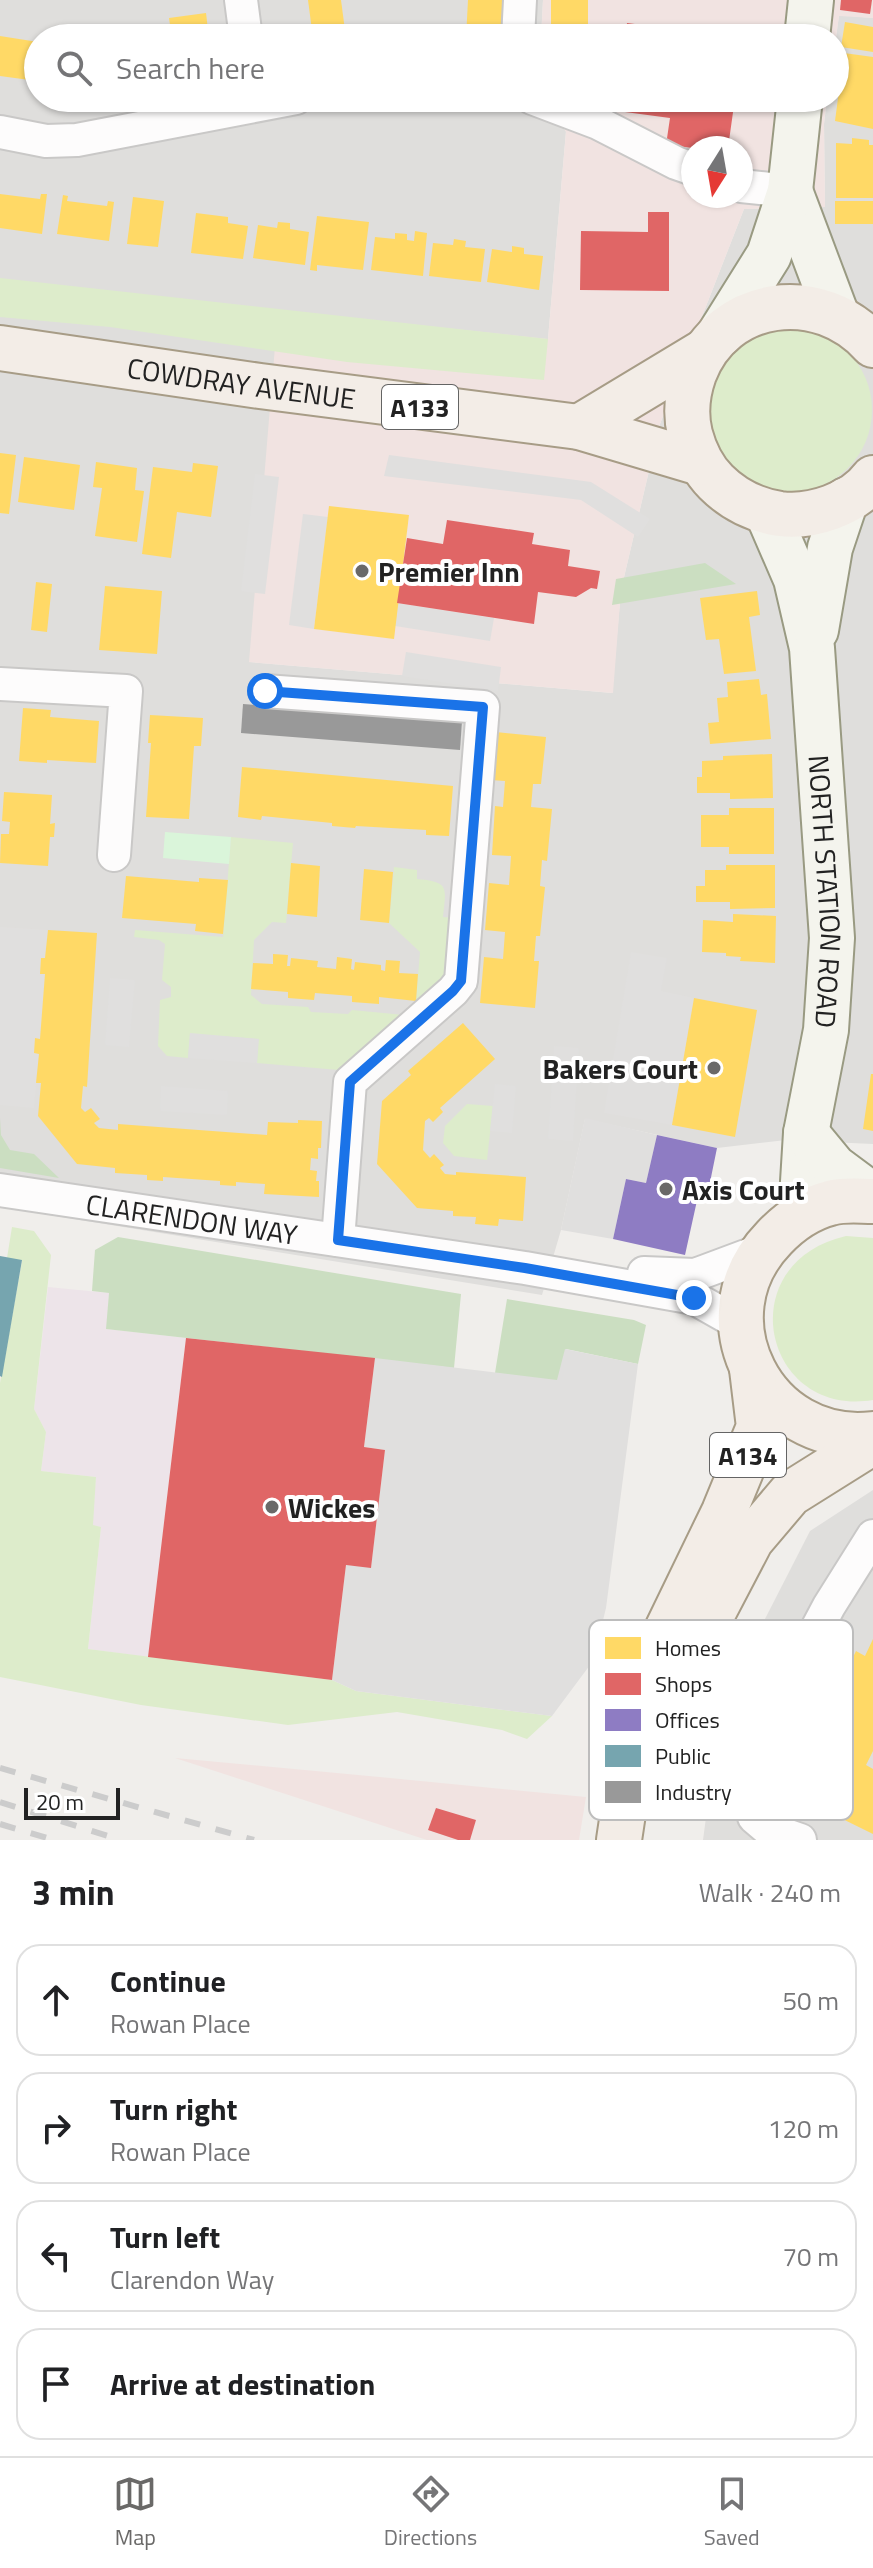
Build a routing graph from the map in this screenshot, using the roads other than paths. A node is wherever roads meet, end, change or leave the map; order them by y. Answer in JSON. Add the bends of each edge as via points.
{"nodes":[{"id":1,"x":241,"y":0,"type":"edge"},
{"id":2,"x":520,"y":0,"type":"edge"},
{"id":3,"x":811,"y":0,"type":"edge"},
{"id":4,"x":244,"y":24,"type":"edge"},
{"id":5,"x":519,"y":24,"type":"edge"},
{"id":6,"x":808,"y":24,"type":"edge"},
{"id":7,"x":207,"y":112,"type":"edge"},
{"id":8,"x":569,"y":112,"type":"edge"},
{"id":9,"x":798,"y":112,"type":"edge"},
{"id":10,"x":0,"y":132,"type":"edge"},
{"id":11,"x":681,"y":165,"type":"edge"},
{"id":12,"x":753,"y":187,"type":"edge"},
{"id":13,"x":790,"y":191,"type":"junction"},
{"id":14,"x":837,"y":316,"type":"junction"},
{"id":15,"x":712,"y":343,"type":"junction"},
{"id":16,"x":873,"y":344,"type":"edge"},
{"id":17,"x":0,"y":348,"type":"edge"},
{"id":18,"x":579,"y":427,"type":"junction"},
{"id":19,"x":700,"y":463,"type":"junction"},
{"id":20,"x":865,"y":486,"type":"edge"},
{"id":21,"x":767,"y":512,"type":"junction"},
{"id":22,"x":812,"y":648,"type":"junction"},
{"id":23,"x":0,"y":684,"type":"edge"},
{"id":24,"x":265,"y":691,"type":"dead end"},
{"id":25,"x":114,"y":855,"type":"dead end"},
{"id":26,"x":806,"y":1133,"type":"junction"},
{"id":27,"x":0,"y":1190,"type":"edge"},
{"id":28,"x":873,"y":1198,"type":"edge"},
{"id":29,"x":801,"y":1214,"type":"junction"},
{"id":30,"x":338,"y":1240,"type":"junction"},
{"id":31,"x":762,"y":1250,"type":"junction"},
{"id":32,"x":525,"y":1268,"type":"junction"},
{"id":33,"x":740,"y":1324,"type":"junction"},
{"id":34,"x":752,"y":1369,"type":"junction"},
{"id":35,"x":873,"y":1434,"type":"edge"},
{"id":36,"x":873,"y":1442,"type":"edge"},
{"id":37,"x":873,"y":1536,"type":"edge"},
{"id":38,"x":672,"y":1620,"type":"edge"},
{"id":39,"x":709,"y":1620,"type":"edge"},
{"id":40,"x":822,"y":1620,"type":"edge"},
{"id":41,"x":622,"y":1820,"type":"edge"},
{"id":42,"x":651,"y":1820,"type":"edge"},
{"id":43,"x":758,"y":1820,"type":"edge"},
{"id":44,"x":619,"y":1840,"type":"edge"},
{"id":45,"x":648,"y":1840,"type":"edge"},
{"id":46,"x":800,"y":1840,"type":"edge"}],
"edges":[{"from":1,"to":4,"type":"street"},
{"from":2,"to":5,"type":"street"},
{"from":3,"to":6,"type":"street"},
{"from":7,"to":10,"type":"street","via":[[77,140],[46,141]]},
{"from":8,"to":11,"type":"street"},
{"from":9,"to":13,"type":"street"},
{"from":12,"to":13,"type":"street"},
{"from":13,"to":14,"type":"street"},
{"from":13,"to":15,"type":"street","via":[[769,255]]},
{"from":14,"to":15,"type":"main road","via":[[812,308],[778,307],[747,316]]},
{"from":14,"to":16,"type":"main road"},
{"from":15,"to":18,"type":"main road"},
{"from":15,"to":19,"type":"main road","via":[[688,399],[688,427]]},
{"from":17,"to":18,"type":"main road","name":"COWDRAY AVENUE","number":"A133"},
{"from":18,"to":19,"type":"main road","name":"COWDRAY AVENUE","number":"A133"},
{"from":19,"to":21,"type":"main road","via":[[731,496]]},
{"from":20,"to":21,"type":"main road","via":[[825,510]]},
{"from":20,"to":22,"type":"street","name":"NORTH STATION ROAD","via":[[830,548]]},
{"from":21,"to":22,"type":"street","name":"NORTH STATION ROAD","via":[[796,579]]},
{"from":22,"to":26,"type":"street","name":"NORTH STATION ROAD","via":[[832,938],[826,1030]]},
{"from":23,"to":25,"type":"street","via":[[126,691]]},
{"from":24,"to":30,"type":"street","via":[[483,707],[461,981],[350,1082]]},
{"from":26,"to":28,"type":"street","via":[[834,1167]]},
{"from":26,"to":29,"type":"street","name":"NORTH STATION ROAD"},
{"from":27,"to":30,"type":"street","name":"CLARENDON WAY"},
{"from":28,"to":29,"type":"main road","number":"A134","via":[[840,1201]]},
{"from":29,"to":31,"type":"main road","number":"A134"},
{"from":30,"to":32,"type":"street","name":"CLARENDON WAY"},
{"from":31,"to":32,"type":"street","name":"CLARENDON WAY","via":[[695,1275]]},
{"from":31,"to":33,"type":"main road","number":"A134","via":[[743,1288]]},
{"from":32,"to":33,"type":"street","name":"CLARENDON WAY","via":[[694,1298]]},
{"from":33,"to":34,"type":"main road","number":"A134"},
{"from":34,"to":35,"type":"main road","number":"A134","via":[[768,1393],[804,1422],[823,1431]]},
{"from":34,"to":38,"type":"main road","number":"A134","via":[[759,1427]]},
{"from":36,"to":39,"type":"main road","number":"A134","via":[[790,1494],[751,1540]]},
{"from":37,"to":40,"type":"street"},
{"from":41,"to":44,"type":"main road","number":"A134"},
{"from":42,"to":45,"type":"main road","number":"A134"},
{"from":43,"to":46,"type":"street"}]}
